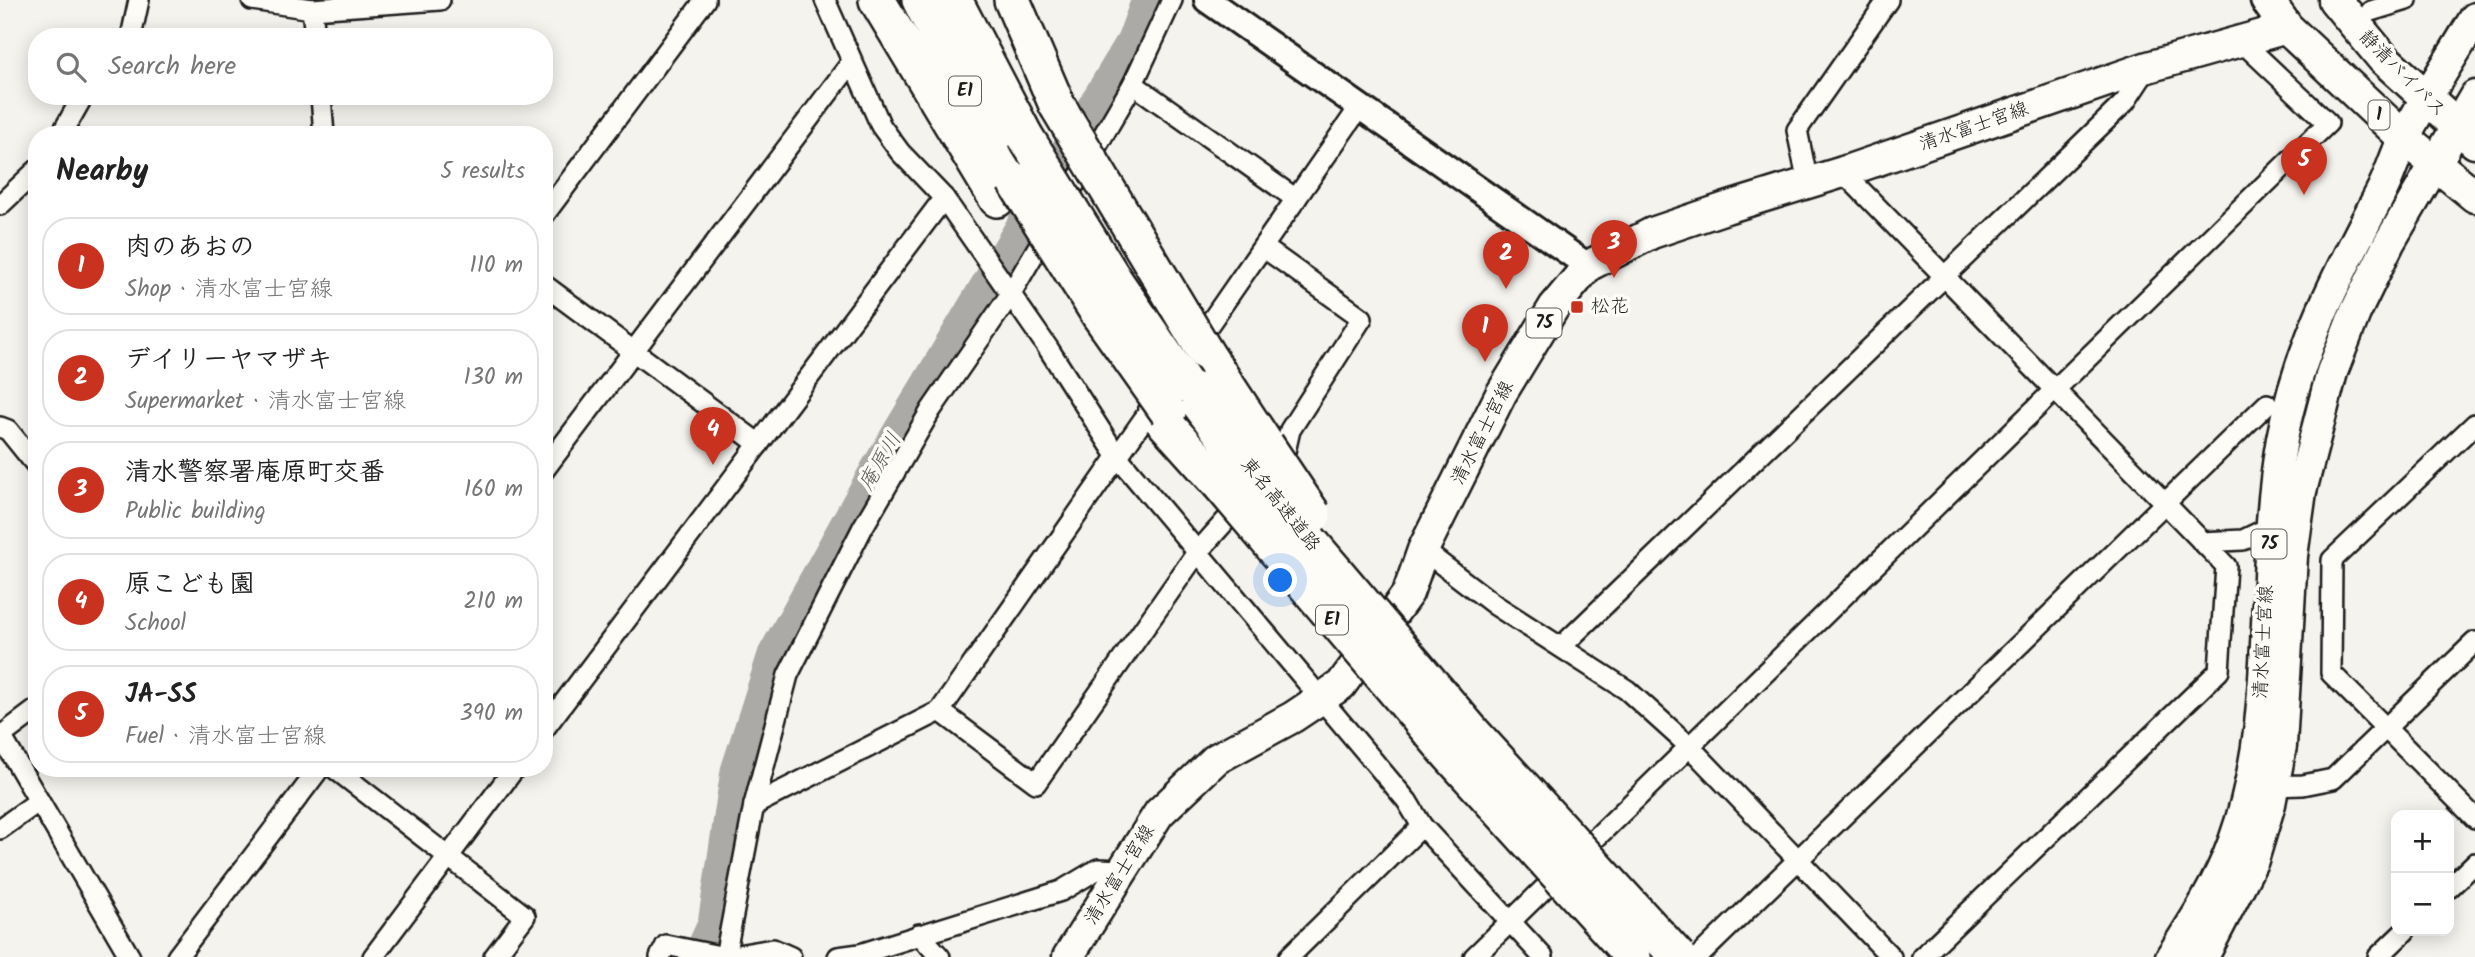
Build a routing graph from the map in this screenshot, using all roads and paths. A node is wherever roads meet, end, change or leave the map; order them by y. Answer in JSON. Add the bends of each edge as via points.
{"nodes":[{"id":1,"x":139,"y":0,"type":"edge"},
{"id":2,"x":252,"y":0,"type":"edge"},
{"id":3,"x":440,"y":0,"type":"edge"},
{"id":4,"x":705,"y":0,"type":"edge"},
{"id":5,"x":825,"y":0,"type":"edge"},
{"id":6,"x":920,"y":0,"type":"edge"},
{"id":7,"x":954,"y":0,"type":"edge"},
{"id":8,"x":1012,"y":0,"type":"edge"},
{"id":9,"x":1172,"y":0,"type":"edge"},
{"id":10,"x":1207,"y":0,"type":"edge"},
{"id":11,"x":1888,"y":0,"type":"edge"},
{"id":12,"x":2267,"y":0,"type":"edge"},
{"id":13,"x":2335,"y":0,"type":"edge"},
{"id":14,"x":2407,"y":0,"type":"edge"},
{"id":15,"x":275,"y":2,"type":"edge"},
{"id":16,"x":879,"y":3,"type":"edge"},
{"id":17,"x":312,"y":9,"type":"junction"},
{"id":18,"x":2371,"y":11,"type":"dead end"},
{"id":19,"x":2475,"y":18,"type":"edge"},
{"id":20,"x":133,"y":28,"type":"edge"},
{"id":21,"x":314,"y":28,"type":"edge"},
{"id":22,"x":2287,"y":29,"type":"junction"},
{"id":23,"x":2241,"y":41,"type":"junction"},
{"id":24,"x":851,"y":63,"type":"junction"},
{"id":25,"x":2148,"y":68,"type":"junction"},
{"id":26,"x":1133,"y":84,"type":"junction"},
{"id":27,"x":2475,"y":96,"type":"edge"},
{"id":28,"x":2427,"y":98,"type":"junction"},
{"id":29,"x":78,"y":105,"type":"edge"},
{"id":30,"x":322,"y":105,"type":"edge"},
{"id":31,"x":1361,"y":105,"type":"junction"},
{"id":32,"x":66,"y":126,"type":"edge"},
{"id":33,"x":323,"y":126,"type":"edge"},
{"id":34,"x":2466,"y":135,"type":"edge"},
{"id":35,"x":2404,"y":138,"type":"junction"},
{"id":36,"x":2434,"y":164,"type":"junction"},
{"id":37,"x":1843,"y":172,"type":"junction"},
{"id":38,"x":28,"y":179,"type":"edge"},
{"id":39,"x":1808,"y":183,"type":"junction"},
{"id":40,"x":1005,"y":189,"type":"junction"},
{"id":41,"x":2475,"y":196,"type":"edge"},
{"id":42,"x":944,"y":198,"type":"junction"},
{"id":43,"x":1296,"y":199,"type":"junction"},
{"id":44,"x":553,"y":203,"type":"edge"},
{"id":45,"x":0,"y":205,"type":"edge"},
{"id":46,"x":1263,"y":247,"type":"junction"},
{"id":47,"x":1588,"y":266,"type":"junction"},
{"id":48,"x":1943,"y":276,"type":"junction"},
{"id":49,"x":553,"y":291,"type":"edge"},
{"id":50,"x":1007,"y":291,"type":"junction"},
{"id":51,"x":635,"y":350,"type":"junction"},
{"id":52,"x":2054,"y":388,"type":"junction"},
{"id":53,"x":1169,"y":403,"type":"junction"},
{"id":54,"x":2267,"y":404,"type":"dead end"},
{"id":55,"x":2475,"y":424,"type":"edge"},
{"id":56,"x":0,"y":427,"type":"edge"},
{"id":57,"x":759,"y":444,"type":"junction"},
{"id":58,"x":28,"y":455,"type":"edge"},
{"id":59,"x":1117,"y":456,"type":"junction"},
{"id":60,"x":553,"y":458,"type":"edge"},
{"id":61,"x":1244,"y":464,"type":"junction"},
{"id":62,"x":2166,"y":504,"type":"junction"},
{"id":63,"x":2270,"y":527,"type":"junction"},
{"id":64,"x":2202,"y":542,"type":"junction"},
{"id":65,"x":1423,"y":550,"type":"junction"},
{"id":66,"x":1196,"y":554,"type":"junction"},
{"id":67,"x":2475,"y":642,"type":"edge"},
{"id":68,"x":1562,"y":646,"type":"junction"},
{"id":69,"x":1322,"y":699,"type":"junction"},
{"id":70,"x":940,"y":711,"type":"junction"},
{"id":71,"x":28,"y":716,"type":"edge"},
{"id":72,"x":553,"y":717,"type":"edge"},
{"id":73,"x":2387,"y":728,"type":"junction"},
{"id":74,"x":1,"y":735,"type":"edge"},
{"id":75,"x":1689,"y":746,"type":"junction"},
{"id":76,"x":313,"y":777,"type":"edge"},
{"id":77,"x":346,"y":777,"type":"edge"},
{"id":78,"x":508,"y":777,"type":"edge"},
{"id":79,"x":2274,"y":786,"type":"junction"},
{"id":80,"x":39,"y":801,"type":"junction"},
{"id":81,"x":754,"y":805,"type":"junction"},
{"id":82,"x":2475,"y":818,"type":"edge"},
{"id":83,"x":1422,"y":826,"type":"junction"},
{"id":84,"x":0,"y":829,"type":"edge"},
{"id":85,"x":449,"y":856,"type":"junction"},
{"id":86,"x":1798,"y":858,"type":"junction"},
{"id":87,"x":2475,"y":863,"type":"edge"},
{"id":88,"x":1123,"y":870,"type":"junction"},
{"id":89,"x":2454,"y":883,"type":"edge"},
{"id":90,"x":1511,"y":922,"type":"junction"},
{"id":91,"x":919,"y":934,"type":"junction"},
{"id":92,"x":2400,"y":936,"type":"edge"},
{"id":93,"x":721,"y":956,"type":"edge"},
{"id":94,"x":130,"y":957,"type":"edge"},
{"id":95,"x":177,"y":957,"type":"edge"},
{"id":96,"x":373,"y":957,"type":"edge"},
{"id":97,"x":494,"y":957,"type":"edge"},
{"id":98,"x":660,"y":957,"type":"edge"},
{"id":99,"x":791,"y":957,"type":"edge"},
{"id":100,"x":838,"y":957,"type":"edge"},
{"id":101,"x":940,"y":957,"type":"edge"},
{"id":102,"x":1068,"y":957,"type":"edge"},
{"id":103,"x":1289,"y":957,"type":"edge"},
{"id":104,"x":1474,"y":957,"type":"edge"},
{"id":105,"x":1543,"y":957,"type":"edge"},
{"id":106,"x":1633,"y":957,"type":"edge"},
{"id":107,"x":1678,"y":957,"type":"edge"},
{"id":108,"x":1698,"y":957,"type":"edge"},
{"id":109,"x":1891,"y":957,"type":"edge"},
{"id":110,"x":1922,"y":957,"type":"edge"},
{"id":111,"x":2171,"y":957,"type":"edge"},
{"id":112,"x":2203,"y":957,"type":"edge"},
{"id":113,"x":2378,"y":957,"type":"edge"}],
"edges":[{"from":1,"to":20,"type":"street"},
{"from":2,"to":15,"type":"street"},
{"from":3,"to":17,"type":"street"},
{"from":4,"to":44,"type":"street"},
{"from":5,"to":24,"type":"street"},
{"from":6,"to":40,"type":"highway","name":"東名高速道路","number":"E1","via":[[972,106]]},
{"from":7,"to":53,"type":"highway","name":"東名高速道路","number":"E1","bridge":true,"via":[[1026,136],[1114,278]]},
{"from":8,"to":61,"type":"highway","bridge":true,"via":[[1057,105],[1205,352]]},
{"from":9,"to":26,"type":"street"},
{"from":10,"to":31,"type":"street"},
{"from":11,"to":39,"type":"street","via":[[1797,130]]},
{"from":12,"to":22,"type":"highway","number":"1"},
{"from":13,"to":28,"type":"highway","name":"静清バイパス","number":"1","via":[[2384,58]]},
{"from":14,"to":18,"type":"street"},
{"from":15,"to":17,"type":"street"},
{"from":16,"to":40,"type":"highway"},
{"from":17,"to":21,"type":"street"},
{"from":19,"to":28,"type":"main road","name":"清水富士宮線","number":"75"},
{"from":22,"to":23,"type":"main road","name":"清水富士宮線","number":"75"},
{"from":22,"to":35,"type":"highway","number":"1"},
{"from":23,"to":25,"type":"main road","name":"清水富士宮線","number":"75"},
{"from":23,"to":52,"type":"street","via":[[2328,122]]},
{"from":24,"to":42,"type":"street","via":[[881,126]]},
{"from":24,"to":51,"type":"street"},
{"from":25,"to":37,"type":"main road","name":"清水富士宮線","number":"75"},
{"from":25,"to":48,"type":"street","via":[[2125,102]]},
{"from":26,"to":43,"type":"street"},
{"from":26,"to":50,"type":"street"},
{"from":27,"to":34,"type":"main road","name":"清水富士宮線","number":"75"},
{"from":28,"to":34,"type":"highway","name":"静清バイパス","number":"1"},
{"from":28,"to":35,"type":"main road","name":"清水富士宮線","number":"75"},
{"from":29,"to":32,"type":"street"},
{"from":30,"to":33,"type":"street"},
{"from":31,"to":43,"type":"street"},
{"from":31,"to":47,"type":"street"},
{"from":34,"to":36,"type":"main road","name":"清水富士宮線","number":"75"},
{"from":35,"to":36,"type":"highway","number":"1"},
{"from":35,"to":63,"type":"main road","name":"清水富士宮線","number":"75","via":[[2389,178],[2320,312],[2283,436]]},
{"from":36,"to":41,"type":"highway","number":"1"},
{"from":36,"to":79,"type":"main road","name":"清水富士宮線","number":"75","via":[[2355,313],[2332,372],[2304,479],[2292,556],[2288,667]]},
{"from":37,"to":39,"type":"main road","name":"清水富士宮線","number":"75"},
{"from":37,"to":48,"type":"street"},
{"from":38,"to":45,"type":"street"},
{"from":39,"to":47,"type":"main road","name":"清水富士宮線","number":"75","via":[[1652,233]]},
{"from":40,"to":53,"type":"highway","name":"東名高速道路","number":"E1","bridge":true},
{"from":42,"to":50,"type":"street"},
{"from":42,"to":57,"type":"street"},
{"from":43,"to":46,"type":"street"},
{"from":46,"to":59,"type":"street"},
{"from":46,"to":66,"type":"street","via":[[1362,318],[1290,430],[1284,456]]},
{"from":47,"to":65,"type":"main road","name":"清水富士宮線","number":"75","via":[[1554,307],[1501,394]]},
{"from":48,"to":52,"type":"street"},
{"from":48,"to":68,"type":"street"},
{"from":49,"to":51,"type":"street"},
{"from":50,"to":59,"type":"street"},
{"from":50,"to":81,"type":"street","via":[[863,527],[788,675]]},
{"from":51,"to":57,"type":"street"},
{"from":51,"to":60,"type":"street"},
{"from":52,"to":62,"type":"street"},
{"from":52,"to":75,"type":"street"},
{"from":53,"to":61,"type":"highway","name":"東名高速道路","number":"E1"},
{"from":54,"to":62,"type":"street"},
{"from":55,"to":73,"type":"street","via":[[2332,560],[2331,673]]},
{"from":56,"to":58,"type":"street","via":[[8,430]]},
{"from":57,"to":72,"type":"street"},
{"from":59,"to":66,"type":"street"},
{"from":59,"to":70,"type":"street"},
{"from":61,"to":106,"type":"highway","name":"東名高速道路","number":"E1","bridge":true,"via":[[1449,754]]},
{"from":61,"to":107,"type":"highway","name":"東名高速道路","number":"E1","bridge":true,"via":[[1418,670]]},
{"from":62,"to":64,"type":"street"},
{"from":62,"to":86,"type":"street"},
{"from":63,"to":64,"type":"street","via":[[2243,540]]},
{"from":63,"to":111,"type":"main road","name":"清水富士宮線","number":"75","via":[[2262,689],[2253,766],[2235,840],[2220,875]]},
{"from":64,"to":110,"type":"street","via":[[2225,566],[2219,671]]},
{"from":65,"to":68,"type":"street","via":[[1495,605]]},
{"from":65,"to":69,"type":"main road","name":"清水富士宮線","number":"75","via":[[1408,593],[1341,685]]},
{"from":66,"to":69,"type":"street"},
{"from":66,"to":70,"type":"street","via":[[1036,783]]},
{"from":67,"to":73,"type":"street"},
{"from":68,"to":75,"type":"street","via":[[1627,690]]},
{"from":69,"to":83,"type":"street","via":[[1407,801]]},
{"from":69,"to":88,"type":"main road","name":"清水富士宮線","number":"75","via":[[1216,759],[1159,814]]},
{"from":70,"to":81,"type":"street"},
{"from":71,"to":74,"type":"street"},
{"from":73,"to":79,"type":"street","via":[[2333,779]]},
{"from":73,"to":82,"type":"street"},
{"from":74,"to":80,"type":"street"},
{"from":75,"to":86,"type":"street"},
{"from":75,"to":90,"type":"street"},
{"from":76,"to":95,"type":"street"},
{"from":77,"to":85,"type":"street"},
{"from":78,"to":85,"type":"street"},
{"from":79,"to":112,"type":"main road","name":"清水富士宮線","number":"75","via":[[2253,860]]},
{"from":80,"to":84,"type":"street"},
{"from":80,"to":94,"type":"street"},
{"from":81,"to":93,"type":"street"},
{"from":83,"to":90,"type":"street"},
{"from":83,"to":103,"type":"street"},
{"from":85,"to":96,"type":"street"},
{"from":85,"to":97,"type":"street","via":[[526,916]]},
{"from":86,"to":108,"type":"street"},
{"from":86,"to":109,"type":"street"},
{"from":87,"to":89,"type":"street"},
{"from":88,"to":91,"type":"street","via":[[1098,869],[1061,891]]},
{"from":88,"to":102,"type":"main road","name":"清水富士宮線","number":"75"},
{"from":90,"to":104,"type":"street"},
{"from":90,"to":105,"type":"street"},
{"from":91,"to":100,"type":"street"},
{"from":91,"to":101,"type":"street"},
{"from":92,"to":113,"type":"street"},
{"from":93,"to":98,"type":"street","via":[[666,945]]},
{"from":93,"to":99,"type":"street","via":[[773,949]]}]}
